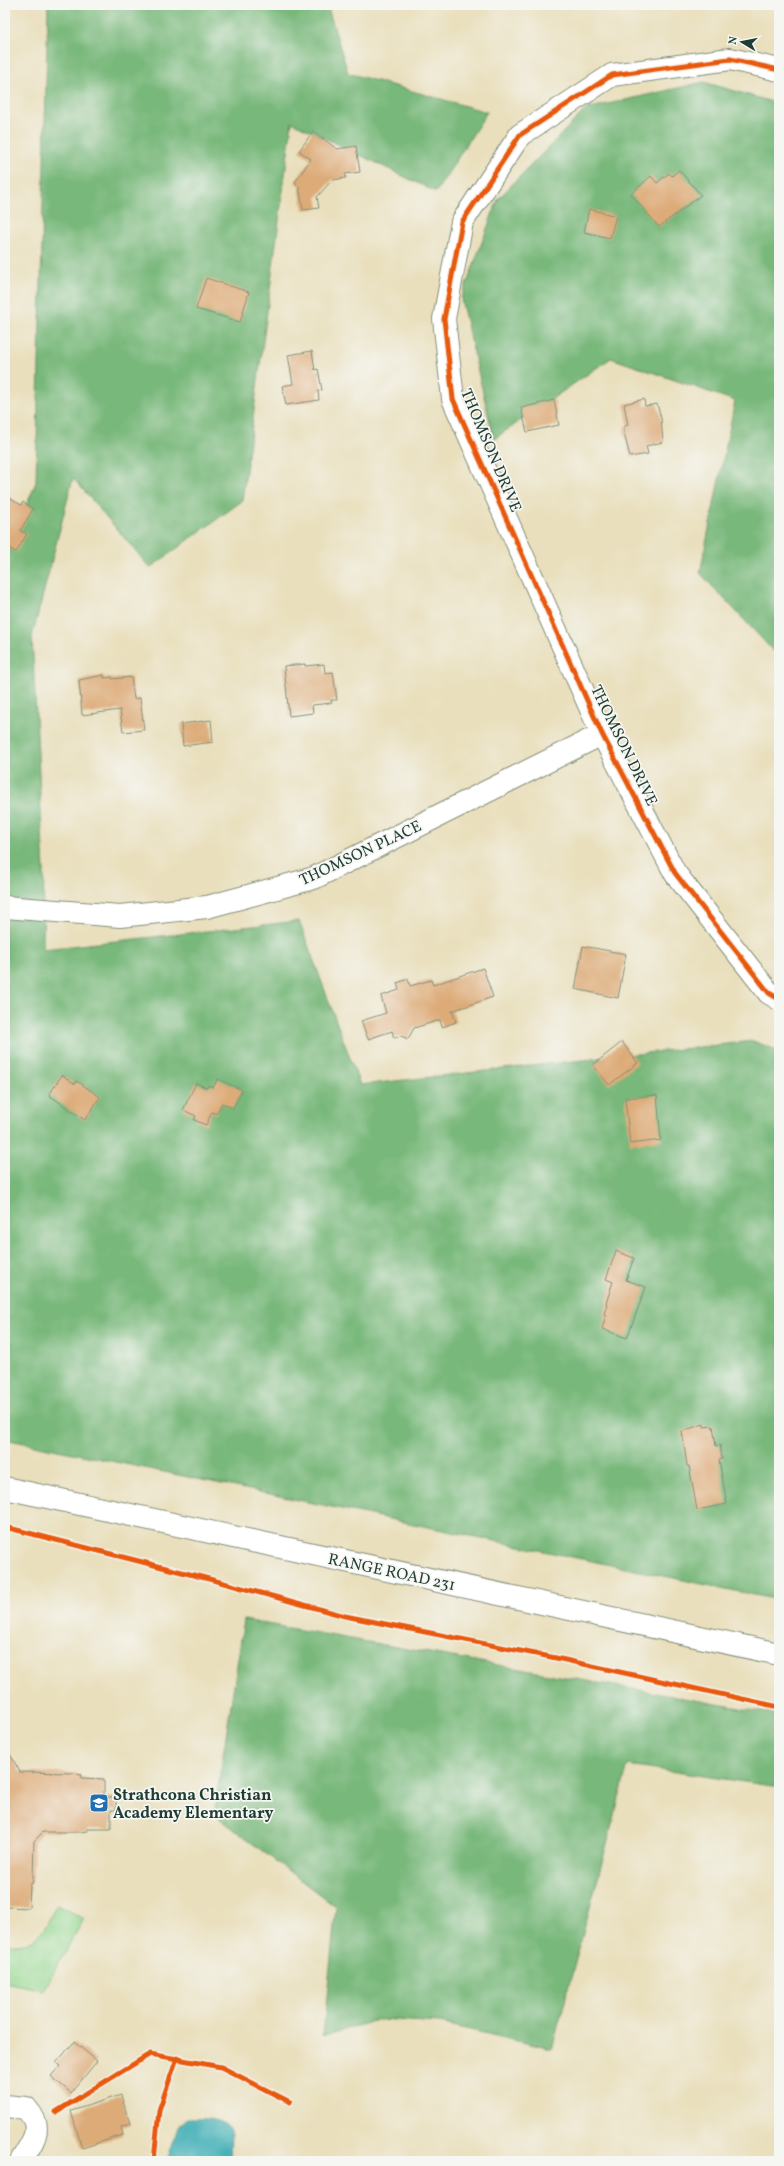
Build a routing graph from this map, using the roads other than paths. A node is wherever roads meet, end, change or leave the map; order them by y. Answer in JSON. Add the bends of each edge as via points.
{"nodes":[{"id":1,"x":779,"y":70,"type":"edge"},
{"id":2,"x":602,"y":734,"type":"junction"},
{"id":3,"x":5,"y":907,"type":"edge"},
{"id":4,"x":779,"y":1000,"type":"edge"},
{"id":5,"x":5,"y":1488,"type":"edge"},
{"id":6,"x":779,"y":1654,"type":"edge"},
{"id":7,"x":5,"y":2106,"type":"edge"},
{"id":8,"x":20,"y":2161,"type":"edge"}],
"edges":[{"from":1,"to":2,"type":"street","name":"THOMSON DRIVE","via":[[730,59],[612,75],[520,135],[462,222],[444,319],[453,399]]},
{"from":2,"to":3,"type":"street","name":"THOMSON PLACE","via":[[314,878],[207,907],[120,916]]},
{"from":2,"to":4,"type":"street","name":"THOMSON DRIVE","via":[[675,873],[769,993]]},
{"from":5,"to":6,"type":"street","name":"RANGE ROAD 231"},
{"from":7,"to":8,"type":"street","via":[[26,2108],[34,2117],[37,2129]]}]}
